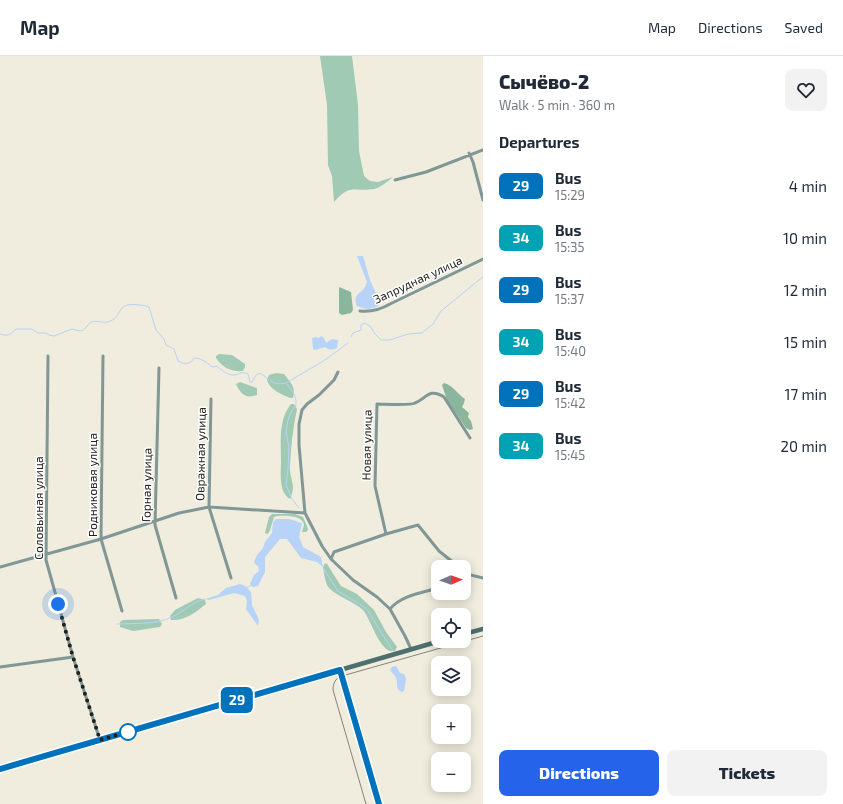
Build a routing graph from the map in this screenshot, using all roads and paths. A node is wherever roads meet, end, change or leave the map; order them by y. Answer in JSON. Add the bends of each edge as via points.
{"nodes":[{"id":1,"x":483,"y":150,"type":"edge"},
{"id":2,"x":470,"y":154,"type":"junction"},
{"id":3,"x":395,"y":180,"type":"dead end"},
{"id":4,"x":483,"y":200,"type":"edge"},
{"id":5,"x":483,"y":259,"type":"edge"},
{"id":6,"x":360,"y":311,"type":"dead end"},
{"id":7,"x":48,"y":356,"type":"dead end"},
{"id":8,"x":104,"y":356,"type":"dead end"},
{"id":9,"x":159,"y":368,"type":"dead end"},
{"id":10,"x":338,"y":372,"type":"dead end"},
{"id":11,"x":211,"y":399,"type":"dead end"},
{"id":12,"x":470,"y":438,"type":"dead end"},
{"id":13,"x":209,"y":507,"type":"junction"},
{"id":14,"x":305,"y":512,"type":"junction"},
{"id":15,"x":155,"y":520,"type":"junction"},
{"id":16,"x":386,"y":534,"type":"junction"},
{"id":17,"x":101,"y":539,"type":"junction"},
{"id":18,"x":47,"y":555,"type":"junction"},
{"id":19,"x":331,"y":559,"type":"junction"},
{"id":20,"x":450,"y":560,"type":"edge"},
{"id":21,"x":0,"y":567,"type":"edge"},
{"id":22,"x":471,"y":575,"type":"edge"},
{"id":23,"x":231,"y":578,"type":"dead end"},
{"id":24,"x":483,"y":578,"type":"edge"},
{"id":25,"x":431,"y":590,"type":"edge"},
{"id":26,"x":176,"y":598,"type":"dead end"},
{"id":27,"x":390,"y":609,"type":"junction"},
{"id":28,"x":122,"y":611,"type":"dead end"},
{"id":29,"x":483,"y":628,"type":"edge"},
{"id":30,"x":471,"y":632,"type":"edge"},
{"id":31,"x":431,"y":643,"type":"edge"},
{"id":32,"x":411,"y":649,"type":"junction"},
{"id":33,"x":73,"y":657,"type":"junction"},
{"id":34,"x":0,"y":667,"type":"edge"},
{"id":35,"x":340,"y":670,"type":"junction"},
{"id":36,"x":100,"y":740,"type":"junction"},
{"id":37,"x":0,"y":769,"type":"edge"},
{"id":38,"x":379,"y":804,"type":"edge"}],
"edges":[{"from":1,"to":2,"type":"street"},
{"from":2,"to":3,"type":"street","via":[[426,172]]},
{"from":2,"to":4,"type":"street"},
{"from":5,"to":6,"type":"street","name":"Запрудная улица","via":[[382,308]]},
{"from":7,"to":18,"type":"street","name":"Соловьиная улица"},
{"from":8,"to":17,"type":"street","name":"Родниковая улица"},
{"from":9,"to":15,"type":"street","name":"Горная улица"},
{"from":10,"to":14,"type":"street","via":[[319,395],[302,410],[299,445]]},
{"from":11,"to":13,"type":"street","name":"Овражная улица"},
{"from":12,"to":16,"type":"street","name":"Новая улица","via":[[444,397],[438,393],[423,397],[415,404],[377,404],[375,486]]},
{"from":13,"to":14,"type":"street"},
{"from":13,"to":15,"type":"street"},
{"from":13,"to":23,"type":"street","name":"Овражная улица"},
{"from":14,"to":19,"type":"street"},
{"from":15,"to":17,"type":"street"},
{"from":15,"to":26,"type":"street","name":"Горная улица"},
{"from":16,"to":19,"type":"street","via":[[334,552]]},
{"from":16,"to":20,"type":"street","via":[[418,525],[439,551]]},
{"from":17,"to":18,"type":"street"},
{"from":17,"to":28,"type":"street","name":"Родниковая улица"},
{"from":18,"to":21,"type":"street"},
{"from":18,"to":33,"type":"street","name":"Соловьиная улица","via":[[47,565]]},
{"from":19,"to":27,"type":"street"},
{"from":22,"to":24,"type":"street"},
{"from":25,"to":27,"type":"street","via":[[396,602]]},
{"from":27,"to":32,"type":"street"},
{"from":29,"to":30,"type":"main road"},
{"from":31,"to":32,"type":"main road"},
{"from":32,"to":35,"type":"main road"},
{"from":33,"to":34,"type":"street"},
{"from":33,"to":36,"type":"street","name":"Соловьиная улица"},
{"from":35,"to":36,"type":"street"},
{"from":35,"to":38,"type":"main road"},
{"from":36,"to":37,"type":"street"}]}
